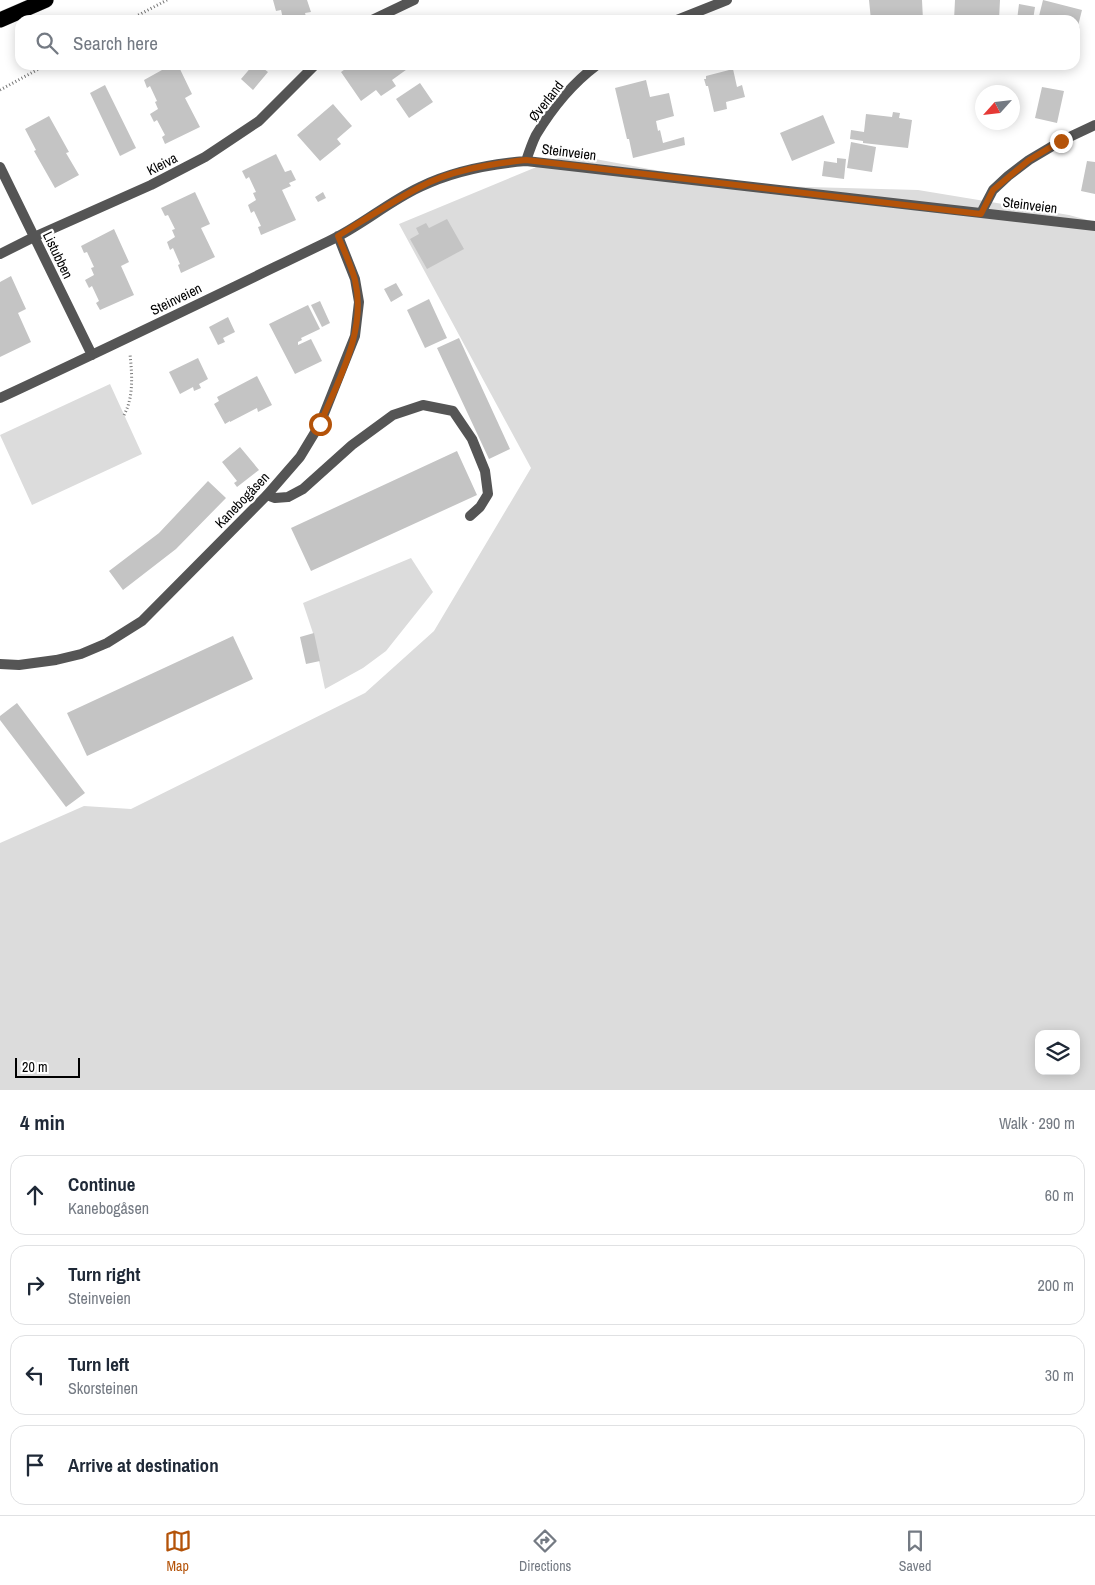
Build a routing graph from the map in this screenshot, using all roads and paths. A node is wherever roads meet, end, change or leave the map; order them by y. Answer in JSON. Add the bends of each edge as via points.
{"nodes":[{"id":1,"x":46,"y":0,"type":"edge"},
{"id":2,"x":167,"y":0,"type":"edge"},
{"id":3,"x":414,"y":0,"type":"edge"},
{"id":4,"x":727,"y":0,"type":"edge"},
{"id":5,"x":398,"y":3,"type":"edge"},
{"id":6,"x":138,"y":15,"type":"edge"},
{"id":7,"x":380,"y":15,"type":"edge"},
{"id":8,"x":690,"y":15,"type":"edge"},
{"id":9,"x":0,"y":20,"type":"edge"},
{"id":10,"x":37,"y":70,"type":"edge"},
{"id":11,"x":310,"y":70,"type":"edge"},
{"id":12,"x":592,"y":70,"type":"edge"},
{"id":13,"x":0,"y":90,"type":"edge"},
{"id":14,"x":1095,"y":125,"type":"edge"},
{"id":15,"x":526,"y":160,"type":"junction"},
{"id":16,"x":0,"y":167,"type":"edge"},
{"id":17,"x":981,"y":214,"type":"junction"},
{"id":18,"x":1095,"y":226,"type":"edge"},
{"id":19,"x":338,"y":236,"type":"junction"},
{"id":20,"x":34,"y":237,"type":"junction"},
{"id":21,"x":0,"y":254,"type":"edge"},
{"id":22,"x":125,"y":339,"type":"junction"},
{"id":23,"x":92,"y":355,"type":"junction"},
{"id":24,"x":0,"y":398,"type":"edge"},
{"id":25,"x":124,"y":415,"type":"dead end"},
{"id":26,"x":267,"y":495,"type":"junction"},
{"id":27,"x":470,"y":516,"type":"dead end"},
{"id":28,"x":0,"y":664,"type":"edge"}],
"edges":[{"from":1,"to":9,"type":"highway"},
{"from":2,"to":6,"type":"path"},
{"from":3,"to":5,"type":"street"},
{"from":4,"to":8,"type":"street"},
{"from":5,"to":7,"type":"street"},
{"from":10,"to":13,"type":"path"},
{"from":11,"to":20,"type":"street","name":"Kleiva","via":[[259,121],[205,157]]},
{"from":12,"to":15,"type":"street","name":"Øverland","via":[[553,111],[536,136]]},
{"from":14,"to":17,"type":"street","via":[[1061,141],[1008,176],[993,190]]},
{"from":15,"to":17,"type":"street","name":"Steinveien"},
{"from":15,"to":19,"type":"street","name":"Steinveien","via":[[476,168],[438,179]]},
{"from":16,"to":20,"type":"street","name":"Listubben"},
{"from":17,"to":18,"type":"street","name":"Steinveien"},
{"from":19,"to":22,"type":"street","name":"Steinveien"},
{"from":19,"to":26,"type":"street","name":"Kanebogåsen","via":[[355,279],[359,302],[355,336],[320,424],[300,457]]},
{"from":20,"to":21,"type":"street","name":"Kleiva"},
{"from":20,"to":23,"type":"street","name":"Listubben"},
{"from":22,"to":23,"type":"street","name":"Steinveien"},
{"from":22,"to":25,"type":"path","via":[[130,355],[131,383],[129,406]]},
{"from":23,"to":24,"type":"street","name":"Steinveien"},
{"from":26,"to":27,"type":"street","via":[[288,497],[303,489],[393,415],[422,405],[453,411],[472,439],[485,471],[488,494]]},
{"from":26,"to":28,"type":"street","name":"Kanebogåsen","via":[[142,621],[107,643],[81,654],[19,665]]}]}
